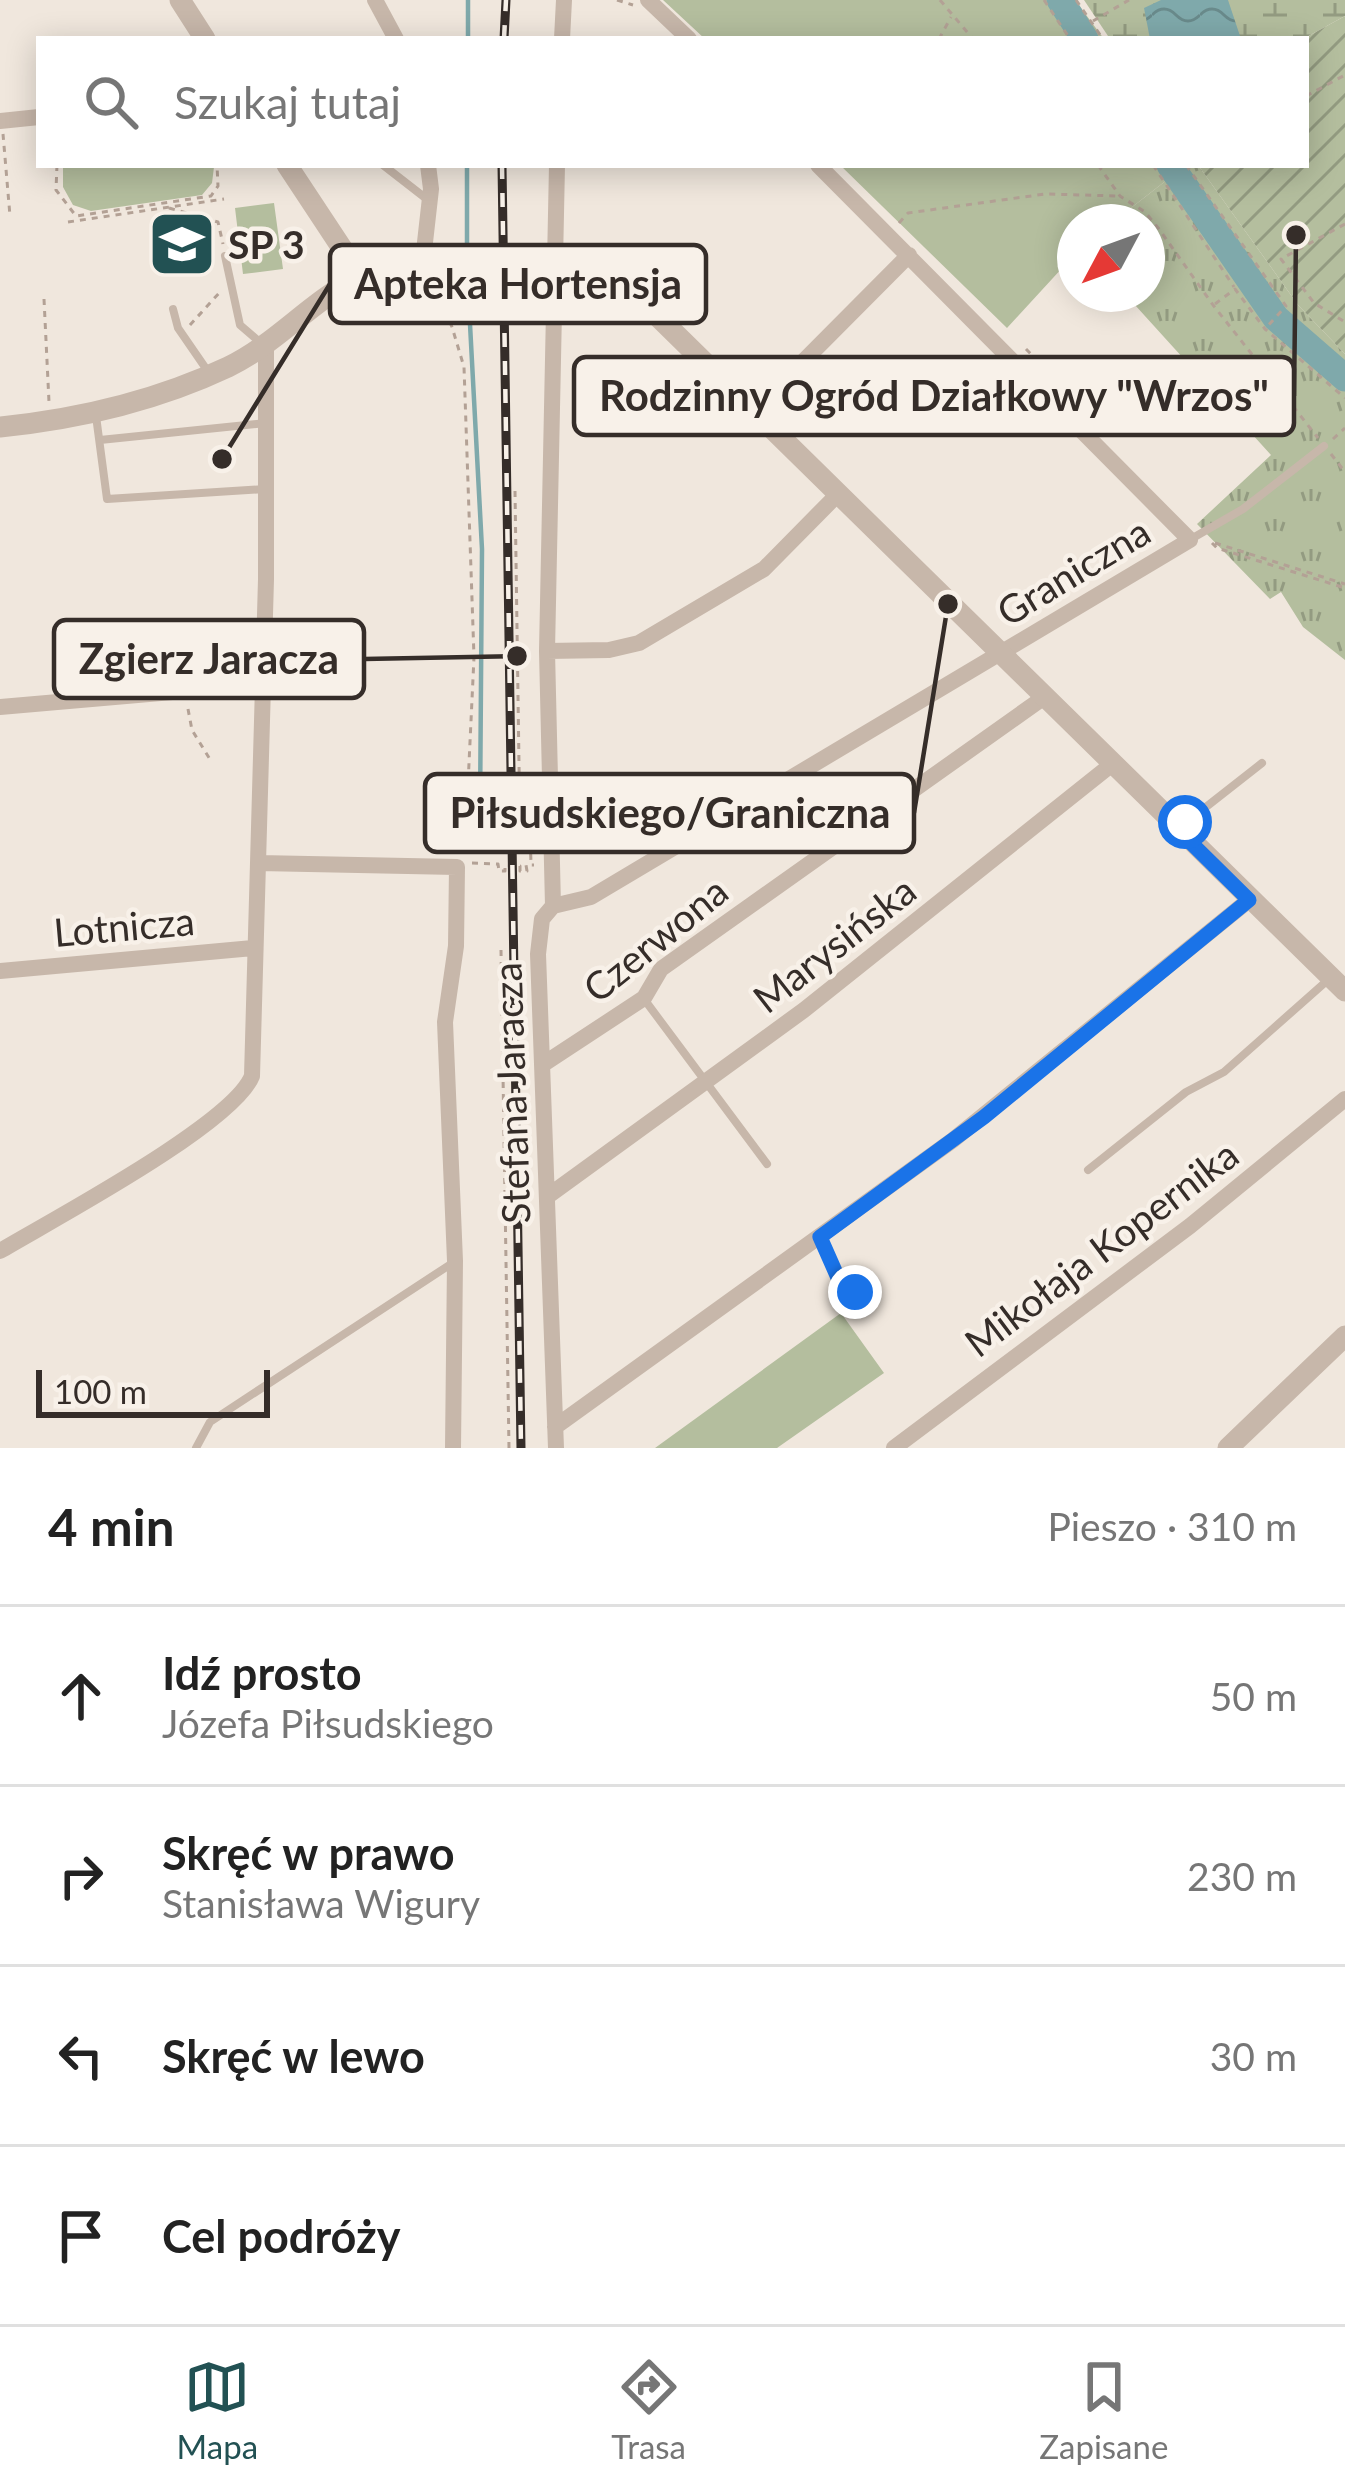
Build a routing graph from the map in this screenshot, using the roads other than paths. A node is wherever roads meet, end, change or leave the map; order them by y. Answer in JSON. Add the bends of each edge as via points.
{"nodes":[{"id":1,"x":180,"y":0,"type":"edge"},
{"id":2,"x":375,"y":0,"type":"edge"},
{"id":3,"x":565,"y":0,"type":"edge"},
{"id":4,"x":648,"y":0,"type":"edge"},
{"id":5,"x":204,"y":36,"type":"edge"},
{"id":6,"x":388,"y":36,"type":"edge"},
{"id":7,"x":562,"y":36,"type":"edge"},
{"id":8,"x":686,"y":36,"type":"edge"},
{"id":9,"x":36,"y":117,"type":"edge"},
{"id":10,"x":1,"y":120,"type":"edge"},
{"id":11,"x":387,"y":168,"type":"edge"},
{"id":12,"x":428,"y":168,"type":"edge"},
{"id":13,"x":557,"y":168,"type":"edge"},
{"id":14,"x":821,"y":168,"type":"edge"},
{"id":15,"x":295,"y":169,"type":"edge"},
{"id":16,"x":429,"y":201,"type":"junction"},
{"id":17,"x":909,"y":255,"type":"junction"},
{"id":18,"x":225,"y":256,"type":"road end"},
{"id":19,"x":554,"y":261,"type":"junction"},
{"id":20,"x":425,"y":266,"type":"junction"},
{"id":21,"x":361,"y":277,"type":"junction"},
{"id":22,"x":173,"y":309,"type":"dead end"},
{"id":23,"x":266,"y":347,"type":"junction"},
{"id":24,"x":210,"y":375,"type":"junction"},
{"id":25,"x":95,"y":412,"type":"junction"},
{"id":26,"x":753,"y":412,"type":"junction"},
{"id":27,"x":268,"y":423,"type":"junction"},
{"id":28,"x":0,"y":427,"type":"edge"},
{"id":29,"x":100,"y":440,"type":"junction"},
{"id":30,"x":1324,"y":446,"type":"road end"},
{"id":31,"x":267,"y":489,"type":"junction"},
{"id":32,"x":837,"y":495,"type":"junction"},
{"id":33,"x":1197,"y":536,"type":"junction"},
{"id":34,"x":547,"y":651,"type":"junction"},
{"id":35,"x":998,"y":654,"type":"junction"},
{"id":36,"x":264,"y":684,"type":"junction"},
{"id":37,"x":1043,"y":698,"type":"junction"},
{"id":38,"x":0,"y":707,"type":"edge"},
{"id":39,"x":1262,"y":763,"type":"dead end"},
{"id":40,"x":1111,"y":765,"type":"junction"},
{"id":41,"x":1178,"y":830,"type":"junction"},
{"id":42,"x":259,"y":863,"type":"junction"},
{"id":43,"x":1249,"y":900,"type":"junction"},
{"id":44,"x":553,"y":906,"type":"junction"},
{"id":45,"x":254,"y":948,"type":"junction"},
{"id":46,"x":0,"y":971,"type":"edge"},
{"id":47,"x":1338,"y":984,"type":"edge"},
{"id":48,"x":644,"y":998,"type":"junction"},
{"id":49,"x":542,"y":1065,"type":"junction"},
{"id":50,"x":706,"y":1082,"type":"junction"},
{"id":51,"x":1345,"y":1099,"type":"edge"},
{"id":52,"x":766,"y":1164,"type":"dead end"},
{"id":53,"x":1088,"y":1170,"type":"dead end"},
{"id":54,"x":548,"y":1196,"type":"junction"},
{"id":55,"x":0,"y":1251,"type":"edge"},
{"id":56,"x":455,"y":1261,"type":"junction"},
{"id":57,"x":1345,"y":1336,"type":"edge"},
{"id":58,"x":556,"y":1427,"type":"junction"},
{"id":59,"x":196,"y":1448,"type":"edge"},
{"id":60,"x":453,"y":1448,"type":"edge"},
{"id":61,"x":556,"y":1448,"type":"edge"},
{"id":62,"x":894,"y":1448,"type":"edge"},
{"id":63,"x":1228,"y":1448,"type":"edge"}],
"edges":[{"from":1,"to":5,"type":"street"},
{"from":2,"to":6,"type":"street"},
{"from":3,"to":7,"type":"street"},
{"from":4,"to":8,"type":"street"},
{"from":9,"to":10,"type":"street"},
{"from":11,"to":16,"type":"lane"},
{"from":12,"to":16,"type":"street"},
{"from":13,"to":19,"type":"street","name":"Stefana Jaracza"},
{"from":14,"to":17,"type":"street"},
{"from":15,"to":21,"type":"street"},
{"from":16,"to":20,"type":"street"},
{"from":17,"to":26,"type":"street"},
{"from":17,"to":33,"type":"street"},
{"from":18,"to":23,"type":"lane","via":[[240,325]]},
{"from":19,"to":20,"type":"street"},
{"from":19,"to":26,"type":"street","via":[[626,288]]},
{"from":19,"to":34,"type":"street","name":"Stefana Jaracza"},
{"from":20,"to":21,"type":"street"},
{"from":21,"to":23,"type":"street"},
{"from":22,"to":24,"type":"lane"},
{"from":23,"to":24,"type":"street"},
{"from":23,"to":27,"type":"street"},
{"from":24,"to":25,"type":"street"},
{"from":25,"to":28,"type":"street"},
{"from":25,"to":29,"type":"lane"},
{"from":26,"to":32,"type":"street"},
{"from":27,"to":29,"type":"lane"},
{"from":27,"to":31,"type":"street"},
{"from":29,"to":31,"type":"lane","via":[[107,500]]},
{"from":30,"to":33,"type":"lane"},
{"from":31,"to":36,"type":"street"},
{"from":32,"to":34,"type":"street","via":[[764,569],[639,643]]},
{"from":32,"to":35,"type":"street"},
{"from":33,"to":35,"type":"street","name":"Graniczna"},
{"from":34,"to":44,"type":"street","name":"Stefana Jaracza"},
{"from":35,"to":37,"type":"street"},
{"from":35,"to":44,"type":"street","name":"Graniczna","via":[[591,896]]},
{"from":36,"to":38,"type":"street"},
{"from":36,"to":42,"type":"street"},
{"from":37,"to":40,"type":"street"},
{"from":37,"to":48,"type":"street","name":"Czerwona","via":[[661,969]]},
{"from":39,"to":41,"type":"lane"},
{"from":40,"to":41,"type":"street"},
{"from":40,"to":50,"type":"street","name":"Marysińska"},
{"from":41,"to":43,"type":"street"},
{"from":42,"to":45,"type":"street"},
{"from":42,"to":56,"type":"street","via":[[457,864],[445,1022]]},
{"from":43,"to":47,"type":"street"},
{"from":43,"to":58,"type":"street","via":[[984,1117]]},
{"from":44,"to":49,"type":"street","name":"Stefana Jaracza","via":[[542,919],[538,955]]},
{"from":45,"to":46,"type":"street","name":"Lotnicza"},
{"from":45,"to":55,"type":"street","via":[[254,1067],[244,1092],[201,1130]]},
{"from":47,"to":53,"type":"lane"},
{"from":48,"to":49,"type":"street","name":"Czerwona"},
{"from":48,"to":50,"type":"lane"},
{"from":49,"to":54,"type":"street","name":"Stefana Jaracza"},
{"from":50,"to":52,"type":"lane"},
{"from":50,"to":54,"type":"street","name":"Marysińska"},
{"from":51,"to":62,"type":"street","name":"Mikołaja Kopernika"},
{"from":54,"to":58,"type":"street","name":"Stefana Jaracza"},
{"from":56,"to":59,"type":"lane","via":[[210,1422]]},
{"from":56,"to":60,"type":"street"},
{"from":57,"to":63,"type":"street"},
{"from":58,"to":61,"type":"street","name":"Stefana Jaracza"}]}
